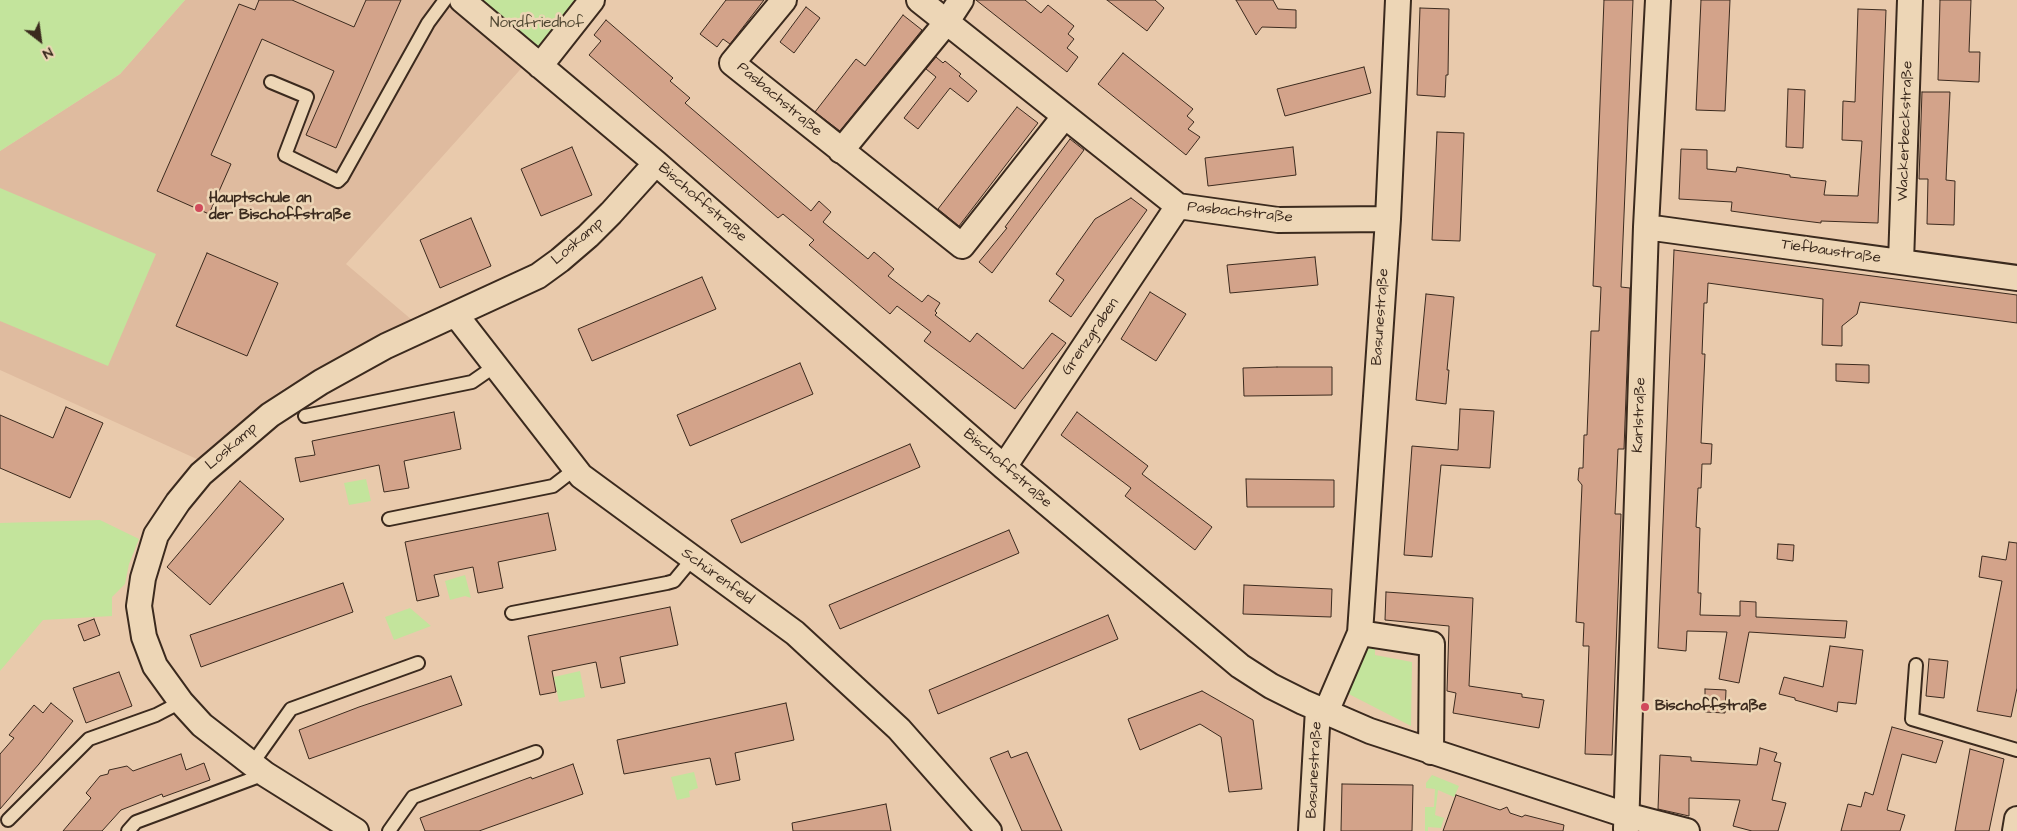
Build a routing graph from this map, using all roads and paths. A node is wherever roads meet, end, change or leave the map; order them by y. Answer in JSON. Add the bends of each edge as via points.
{"nodes":[{"id":1,"x":592,"y":0,"type":"edge"},
{"id":2,"x":784,"y":0,"type":"edge"},
{"id":3,"x":919,"y":0,"type":"edge"},
{"id":4,"x":961,"y":0,"type":"edge"},
{"id":5,"x":1398,"y":0,"type":"edge"},
{"id":6,"x":1658,"y":0,"type":"edge"},
{"id":7,"x":1910,"y":0,"type":"edge"},
{"id":8,"x":445,"y":1,"type":"edge"},
{"id":9,"x":946,"y":22,"type":"junction"},
{"id":10,"x":540,"y":66,"type":"junction"},
{"id":11,"x":271,"y":82,"type":"dead end"},
{"id":12,"x":1064,"y":117,"type":"junction"},
{"id":13,"x":841,"y":151,"type":"junction"},
{"id":14,"x":656,"y":163,"type":"junction"},
{"id":15,"x":1178,"y":206,"type":"junction"},
{"id":16,"x":1388,"y":219,"type":"junction"},
{"id":17,"x":1646,"y":226,"type":"junction"},
{"id":18,"x":1902,"y":262,"type":"junction"},
{"id":19,"x":2017,"y":278,"type":"edge"},
{"id":20,"x":456,"y":315,"type":"junction"},
{"id":21,"x":495,"y":366,"type":"junction"},
{"id":22,"x":305,"y":416,"type":"dead end"},
{"id":23,"x":1004,"y":467,"type":"junction"},
{"id":24,"x":575,"y":469,"type":"junction"},
{"id":25,"x":389,"y":519,"type":"dead end"},
{"id":26,"x":692,"y":558,"type":"junction"},
{"id":27,"x":512,"y":613,"type":"dead end"},
{"id":28,"x":1360,"y":633,"type":"junction"},
{"id":29,"x":418,"y":663,"type":"dead end"},
{"id":30,"x":1916,"y":665,"type":"dead end"},
{"id":31,"x":181,"y":702,"type":"junction"},
{"id":32,"x":1322,"y":711,"type":"junction"},
{"id":33,"x":2017,"y":750,"type":"edge"},
{"id":34,"x":536,"y":752,"type":"dead end"},
{"id":35,"x":1431,"y":752,"type":"junction"},
{"id":36,"x":259,"y":769,"type":"junction"},
{"id":37,"x":8,"y":820,"type":"dead end"},
{"id":38,"x":2017,"y":820,"type":"edge"},
{"id":39,"x":1626,"y":823,"type":"edge"},
{"id":40,"x":128,"y":831,"type":"edge"},
{"id":41,"x":356,"y":831,"type":"edge"},
{"id":42,"x":389,"y":831,"type":"edge"},
{"id":43,"x":989,"y":831,"type":"edge"},
{"id":44,"x":1311,"y":831,"type":"edge"},
{"id":45,"x":1687,"y":831,"type":"edge"},
{"id":46,"x":2015,"y":831,"type":"edge"}],
"edges":[{"from":1,"to":10,"type":"street"},
{"from":2,"to":13,"type":"street","name":"Pasbachstraße","via":[[732,63]]},
{"from":3,"to":9,"type":"street","name":"Pasbachstraße"},
{"from":4,"to":9,"type":"street"},
{"from":5,"to":16,"type":"street","name":"Basunestraße"},
{"from":6,"to":17,"type":"street","name":"Karlstraße"},
{"from":7,"to":18,"type":"street","name":"Wackerbeckstraße"},
{"from":8,"to":10,"type":"street","name":"Bischoffstraße"},
{"from":8,"to":11,"type":"lane","via":[[428,22],[338,181],[285,154],[307,97]]},
{"from":9,"to":12,"type":"street","name":"Pasbachstraße"},
{"from":9,"to":13,"type":"street"},
{"from":10,"to":14,"type":"street","name":"Bischoffstraße"},
{"from":12,"to":13,"type":"street","name":"Pasbachstraße","via":[[962,246]]},
{"from":12,"to":15,"type":"street","name":"Pasbachstraße"},
{"from":14,"to":20,"type":"street","name":"Loskamp","via":[[611,213],[560,260],[538,276]]},
{"from":14,"to":23,"type":"street","name":"Bischoffstraße"},
{"from":15,"to":16,"type":"street","name":"Pasbachstraße","via":[[1278,220]]},
{"from":15,"to":23,"type":"street","name":"Grenzgraben"},
{"from":16,"to":28,"type":"street","name":"Basunestraße"},
{"from":17,"to":18,"type":"street","name":"Tiefbaustraße"},
{"from":17,"to":39,"type":"street","name":"Karlstraße"},
{"from":18,"to":19,"type":"street","name":"Tiefbaustraße"},
{"from":20,"to":21,"type":"street","name":"Schürenfeld"},
{"from":20,"to":31,"type":"street","name":"Loskamp","via":[[386,346],[288,402],[201,474],[178,502],[156,535],[143,578],[139,606],[144,637],[155,666]]},
{"from":21,"to":22,"type":"lane","via":[[472,382]]},
{"from":21,"to":24,"type":"street","name":"Schürenfeld"},
{"from":23,"to":32,"type":"street","name":"Bischoffstraße","via":[[1240,666],[1271,686]]},
{"from":24,"to":25,"type":"lane","via":[[553,486]]},
{"from":24,"to":26,"type":"street","name":"Schürenfeld","via":[[580,476]]},
{"from":26,"to":27,"type":"lane","via":[[674,580],[667,583]]},
{"from":26,"to":43,"type":"street","name":"Schürenfeld","via":[[795,634],[899,729]]},
{"from":28,"to":32,"type":"street","name":"Basunestraße"},
{"from":28,"to":35,"type":"street","via":[[1432,644]]},
{"from":29,"to":36,"type":"lane","via":[[291,709]]},
{"from":30,"to":33,"type":"lane","via":[[1912,719]]},
{"from":31,"to":36,"type":"street","name":"Loskamp","via":[[202,726]]},
{"from":31,"to":37,"type":"lane","via":[[89,740]]},
{"from":32,"to":35,"type":"street","name":"Bischoffstraße"},
{"from":32,"to":44,"type":"street","name":"Basunestraße"},
{"from":34,"to":42,"type":"lane","via":[[413,797]]},
{"from":35,"to":39,"type":"street","name":"Bischoffstraße"},
{"from":36,"to":40,"type":"lane","via":[[136,822]]},
{"from":36,"to":41,"type":"street","name":"Loskamp"},
{"from":38,"to":46,"type":"street"},
{"from":39,"to":45,"type":"street","name":"Bischoffstraße"}]}
